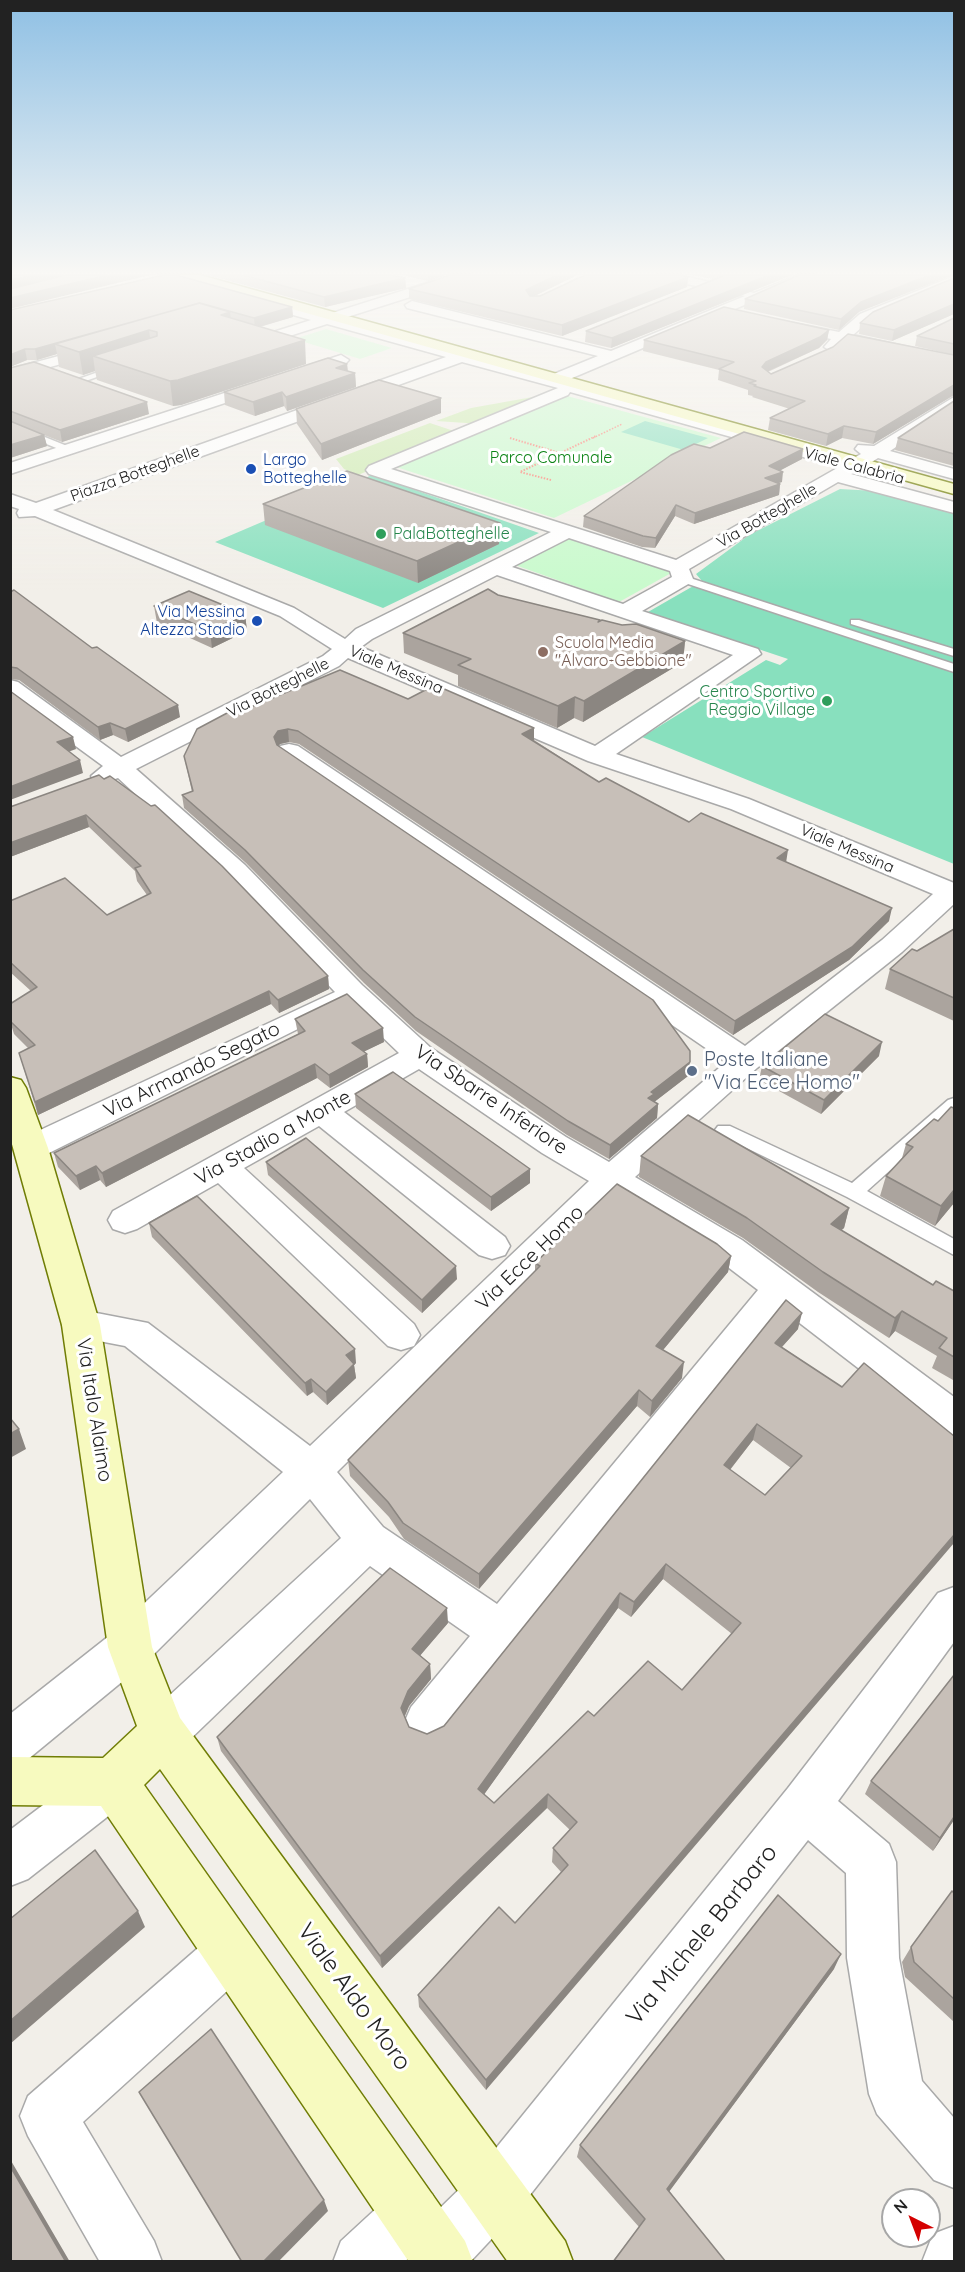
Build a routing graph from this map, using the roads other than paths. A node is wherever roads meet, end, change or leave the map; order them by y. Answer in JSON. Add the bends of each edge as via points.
{"nodes":[{"id":1,"x":77,"y":381,"type":"edge"},
{"id":2,"x":277,"y":381,"type":"edge"},
{"id":3,"x":401,"y":381,"type":"edge"},
{"id":4,"x":405,"y":381,"type":"edge"},
{"id":5,"x":559,"y":381,"type":"edge"},
{"id":6,"x":570,"y":381,"type":"edge"},
{"id":7,"x":570,"y":381,"type":"edge"},
{"id":8,"x":98,"y":388,"type":"edge"},
{"id":9,"x":954,"y":402,"type":"edge"},
{"id":10,"x":152,"y":407,"type":"edge"},
{"id":11,"x":173,"y":415,"type":"junction"},
{"id":12,"x":10,"y":426,"type":"edge"},
{"id":13,"x":237,"y":437,"type":"junction"},
{"id":14,"x":69,"y":450,"type":"junction"},
{"id":15,"x":852,"y":466,"type":"junction"},
{"id":16,"x":10,"y":469,"type":"edge"},
{"id":17,"x":954,"y":474,"type":"edge"},
{"id":18,"x":954,"y":481,"type":"edge"},
{"id":19,"x":954,"y":489,"type":"edge"},
{"id":20,"x":954,"y":494,"type":"edge"},
{"id":21,"x":10,"y":498,"type":"edge"},
{"id":22,"x":954,"y":508,"type":"edge"},
{"id":23,"x":43,"y":512,"type":"junction"},
{"id":24,"x":10,"y":518,"type":"edge"},
{"id":25,"x":568,"y":531,"type":"junction"},
{"id":26,"x":496,"y":568,"type":"junction"},
{"id":27,"x":681,"y":573,"type":"junction"},
{"id":28,"x":625,"y":612,"type":"junction"},
{"id":29,"x":855,"y":622,"type":"dead end"},
{"id":30,"x":346,"y":649,"type":"junction"},
{"id":31,"x":954,"y":653,"type":"edge"},
{"id":32,"x":954,"y":668,"type":"edge"},
{"id":33,"x":10,"y":687,"type":"edge"},
{"id":34,"x":289,"y":751,"type":"edge"},
{"id":35,"x":597,"y":756,"type":"junction"},
{"id":36,"x":122,"y":769,"type":"junction"},
{"id":37,"x":77,"y":786,"type":"edge"},
{"id":38,"x":953,"y":893,"type":"edge"},
{"id":39,"x":352,"y":992,"type":"junction"},
{"id":40,"x":420,"y":1055,"type":"junction"},
{"id":41,"x":747,"y":1061,"type":"junction"},
{"id":42,"x":10,"y":1088,"type":"edge"},
{"id":43,"x":954,"y":1104,"type":"edge"},
{"id":44,"x":321,"y":1111,"type":"junction"},
{"id":45,"x":724,"y":1130,"type":"dead end"},
{"id":46,"x":31,"y":1148,"type":"junction"},
{"id":47,"x":221,"y":1166,"type":"junction"},
{"id":48,"x":613,"y":1178,"type":"junction"},
{"id":49,"x":854,"y":1192,"type":"junction"},
{"id":50,"x":126,"y":1220,"type":"dead end"},
{"id":51,"x":492,"y":1246,"type":"dead end"},
{"id":52,"x":954,"y":1248,"type":"edge"},
{"id":53,"x":782,"y":1287,"type":"junction"},
{"id":54,"x":81,"y":1325,"type":"junction"},
{"id":55,"x":401,"y":1335,"type":"dead end"},
{"id":56,"x":954,"y":1419,"type":"edge"},
{"id":57,"x":311,"y":1470,"type":"junction"},
{"id":58,"x":368,"y":1540,"type":"junction"},
{"id":59,"x":954,"y":1607,"type":"edge"},
{"id":60,"x":501,"y":1632,"type":"junction"},
{"id":61,"x":130,"y":1647,"type":"junction"},
{"id":62,"x":427,"y":1723,"type":"dead end"},
{"id":63,"x":163,"y":1733,"type":"junction"},
{"id":64,"x":10,"y":1744,"type":"edge"},
{"id":65,"x":10,"y":1781,"type":"edge"},
{"id":66,"x":113,"y":1782,"type":"junction"},
{"id":67,"x":805,"y":1805,"type":"junction"},
{"id":68,"x":10,"y":1861,"type":"edge"},
{"id":69,"x":231,"y":1953,"type":"junction"},
{"id":70,"x":954,"y":2160,"type":"edge"},
{"id":71,"x":495,"y":2194,"type":"junction"},
{"id":72,"x":431,"y":2243,"type":"edge"},
{"id":73,"x":954,"y":2255,"type":"edge"},
{"id":74,"x":133,"y":2262,"type":"edge"},
{"id":75,"x":362,"y":2262,"type":"edge"},
{"id":76,"x":544,"y":2262,"type":"edge"},
{"id":77,"x":951,"y":2262,"type":"edge"}],
"edges":[{"from":1,"to":8,"type":"street"},
{"from":2,"to":11,"type":"street"},
{"from":3,"to":13,"type":"street"},
{"from":4,"to":23,"type":"street"},
{"from":5,"to":25,"type":"street","via":[[475,428],[375,470]]},
{"from":6,"to":15,"type":"street","name":"Viale Calabria"},
{"from":7,"to":15,"type":"street","name":"Viale Calabria"},
{"from":9,"to":15,"type":"street","name":"Via Botteghelle"},
{"from":10,"to":11,"type":"street","name":"Piazza Botteghelle"},
{"from":11,"to":13,"type":"street","name":"Piazza Botteghelle"},
{"from":11,"to":14,"type":"street"},
{"from":12,"to":14,"type":"lane"},
{"from":13,"to":23,"type":"street","name":"Piazza Botteghelle"},
{"from":14,"to":16,"type":"street"},
{"from":15,"to":17,"type":"street","name":"Viale Calabria"},
{"from":15,"to":18,"type":"main road","name":"Viale Calabria"},
{"from":15,"to":19,"type":"main road","name":"Viale Calabria"},
{"from":15,"to":20,"type":"street","name":"Viale Calabria"},
{"from":15,"to":22,"type":"street","via":[[888,489]]},
{"from":15,"to":27,"type":"street","name":"Via Botteghelle"},
{"from":21,"to":23,"type":"street","name":"Viale Messina"},
{"from":23,"to":24,"type":"street"},
{"from":23,"to":30,"type":"street","name":"Viale Messina","via":[[287,612]]},
{"from":25,"to":26,"type":"street","name":"Via Botteghelle"},
{"from":25,"to":27,"type":"street"},
{"from":26,"to":28,"type":"street"},
{"from":26,"to":30,"type":"street","name":"Via Botteghelle","via":[[364,634]]},
{"from":27,"to":28,"type":"street","name":"Via Botteghelle"},
{"from":27,"to":32,"type":"lane"},
{"from":28,"to":35,"type":"street","via":[[750,654]]},
{"from":29,"to":31,"type":"lane"},
{"from":30,"to":35,"type":"street","name":"Viale Messina"},
{"from":30,"to":36,"type":"street","name":"Via Botteghelle","via":[[331,661]]},
{"from":33,"to":36,"type":"street","name":"Via Sbarre Inferiore"},
{"from":34,"to":41,"type":"street"},
{"from":35,"to":38,"type":"street","name":"Viale Messina","via":[[740,804]]},
{"from":36,"to":37,"type":"street","name":"Via Botteghelle"},
{"from":36,"to":39,"type":"street","name":"Via Sbarre Inferiore","via":[[235,871]]},
{"from":38,"to":41,"type":"street","name":"Via Ecce Homo"},
{"from":39,"to":40,"type":"street","name":"Via Sbarre Inferiore"},
{"from":39,"to":46,"type":"street","name":"Via Armando Segato"},
{"from":40,"to":44,"type":"street","name":"Via Stadio a Monte"},
{"from":40,"to":48,"type":"street","name":"Via Sbarre Inferiore","via":[[555,1145]]},
{"from":41,"to":48,"type":"street","name":"Via Ecce Homo"},
{"from":42,"to":46,"type":"main road","name":"Via Italo Alaimo"},
{"from":43,"to":49,"type":"lane"},
{"from":44,"to":47,"type":"street","name":"Via Stadio a Monte"},
{"from":44,"to":51,"type":"street"},
{"from":45,"to":49,"type":"lane"},
{"from":46,"to":54,"type":"main road","name":"Via Italo Alaimo"},
{"from":47,"to":50,"type":"street","name":"Via Stadio a Monte"},
{"from":47,"to":55,"type":"street"},
{"from":48,"to":53,"type":"street","name":"Via Sbarre Inferiore","via":[[729,1248]]},
{"from":48,"to":57,"type":"street","name":"Via Ecce Homo"},
{"from":49,"to":52,"type":"lane"},
{"from":53,"to":56,"type":"street","name":"Via Sbarre Inferiore"},
{"from":53,"to":60,"type":"street"},
{"from":54,"to":57,"type":"street","via":[[135,1333]]},
{"from":54,"to":61,"type":"main road","name":"Via Italo Alaimo"},
{"from":57,"to":58,"type":"street"},
{"from":57,"to":61,"type":"street","name":"Via Ecce Homo"},
{"from":58,"to":60,"type":"street"},
{"from":58,"to":63,"type":"street"},
{"from":59,"to":67,"type":"street","name":"Via Michele Barbaro"},
{"from":60,"to":62,"type":"street"},
{"from":61,"to":63,"type":"main road","name":"Via Italo Alaimo"},
{"from":61,"to":64,"type":"street","name":"Via Ecce Homo"},
{"from":63,"to":66,"type":"main road"},
{"from":63,"to":71,"type":"main road","name":"Viale Aldo Moro"},
{"from":65,"to":66,"type":"main road"},
{"from":66,"to":68,"type":"street"},
{"from":66,"to":69,"type":"main road"},
{"from":67,"to":70,"type":"street","via":[[871,1862],[873,1958],[897,2094]]},
{"from":67,"to":71,"type":"street","name":"Via Michele Barbaro"},
{"from":69,"to":72,"type":"main road"},
{"from":69,"to":74,"type":"street","via":[[48,2116]]},
{"from":71,"to":72,"type":"street","name":"Via Michele Barbaro"},
{"from":71,"to":76,"type":"main road","name":"Viale Aldo Moro"},
{"from":72,"to":75,"type":"street","name":"Via Michele Barbaro"},
{"from":73,"to":77,"type":"street"}]}
